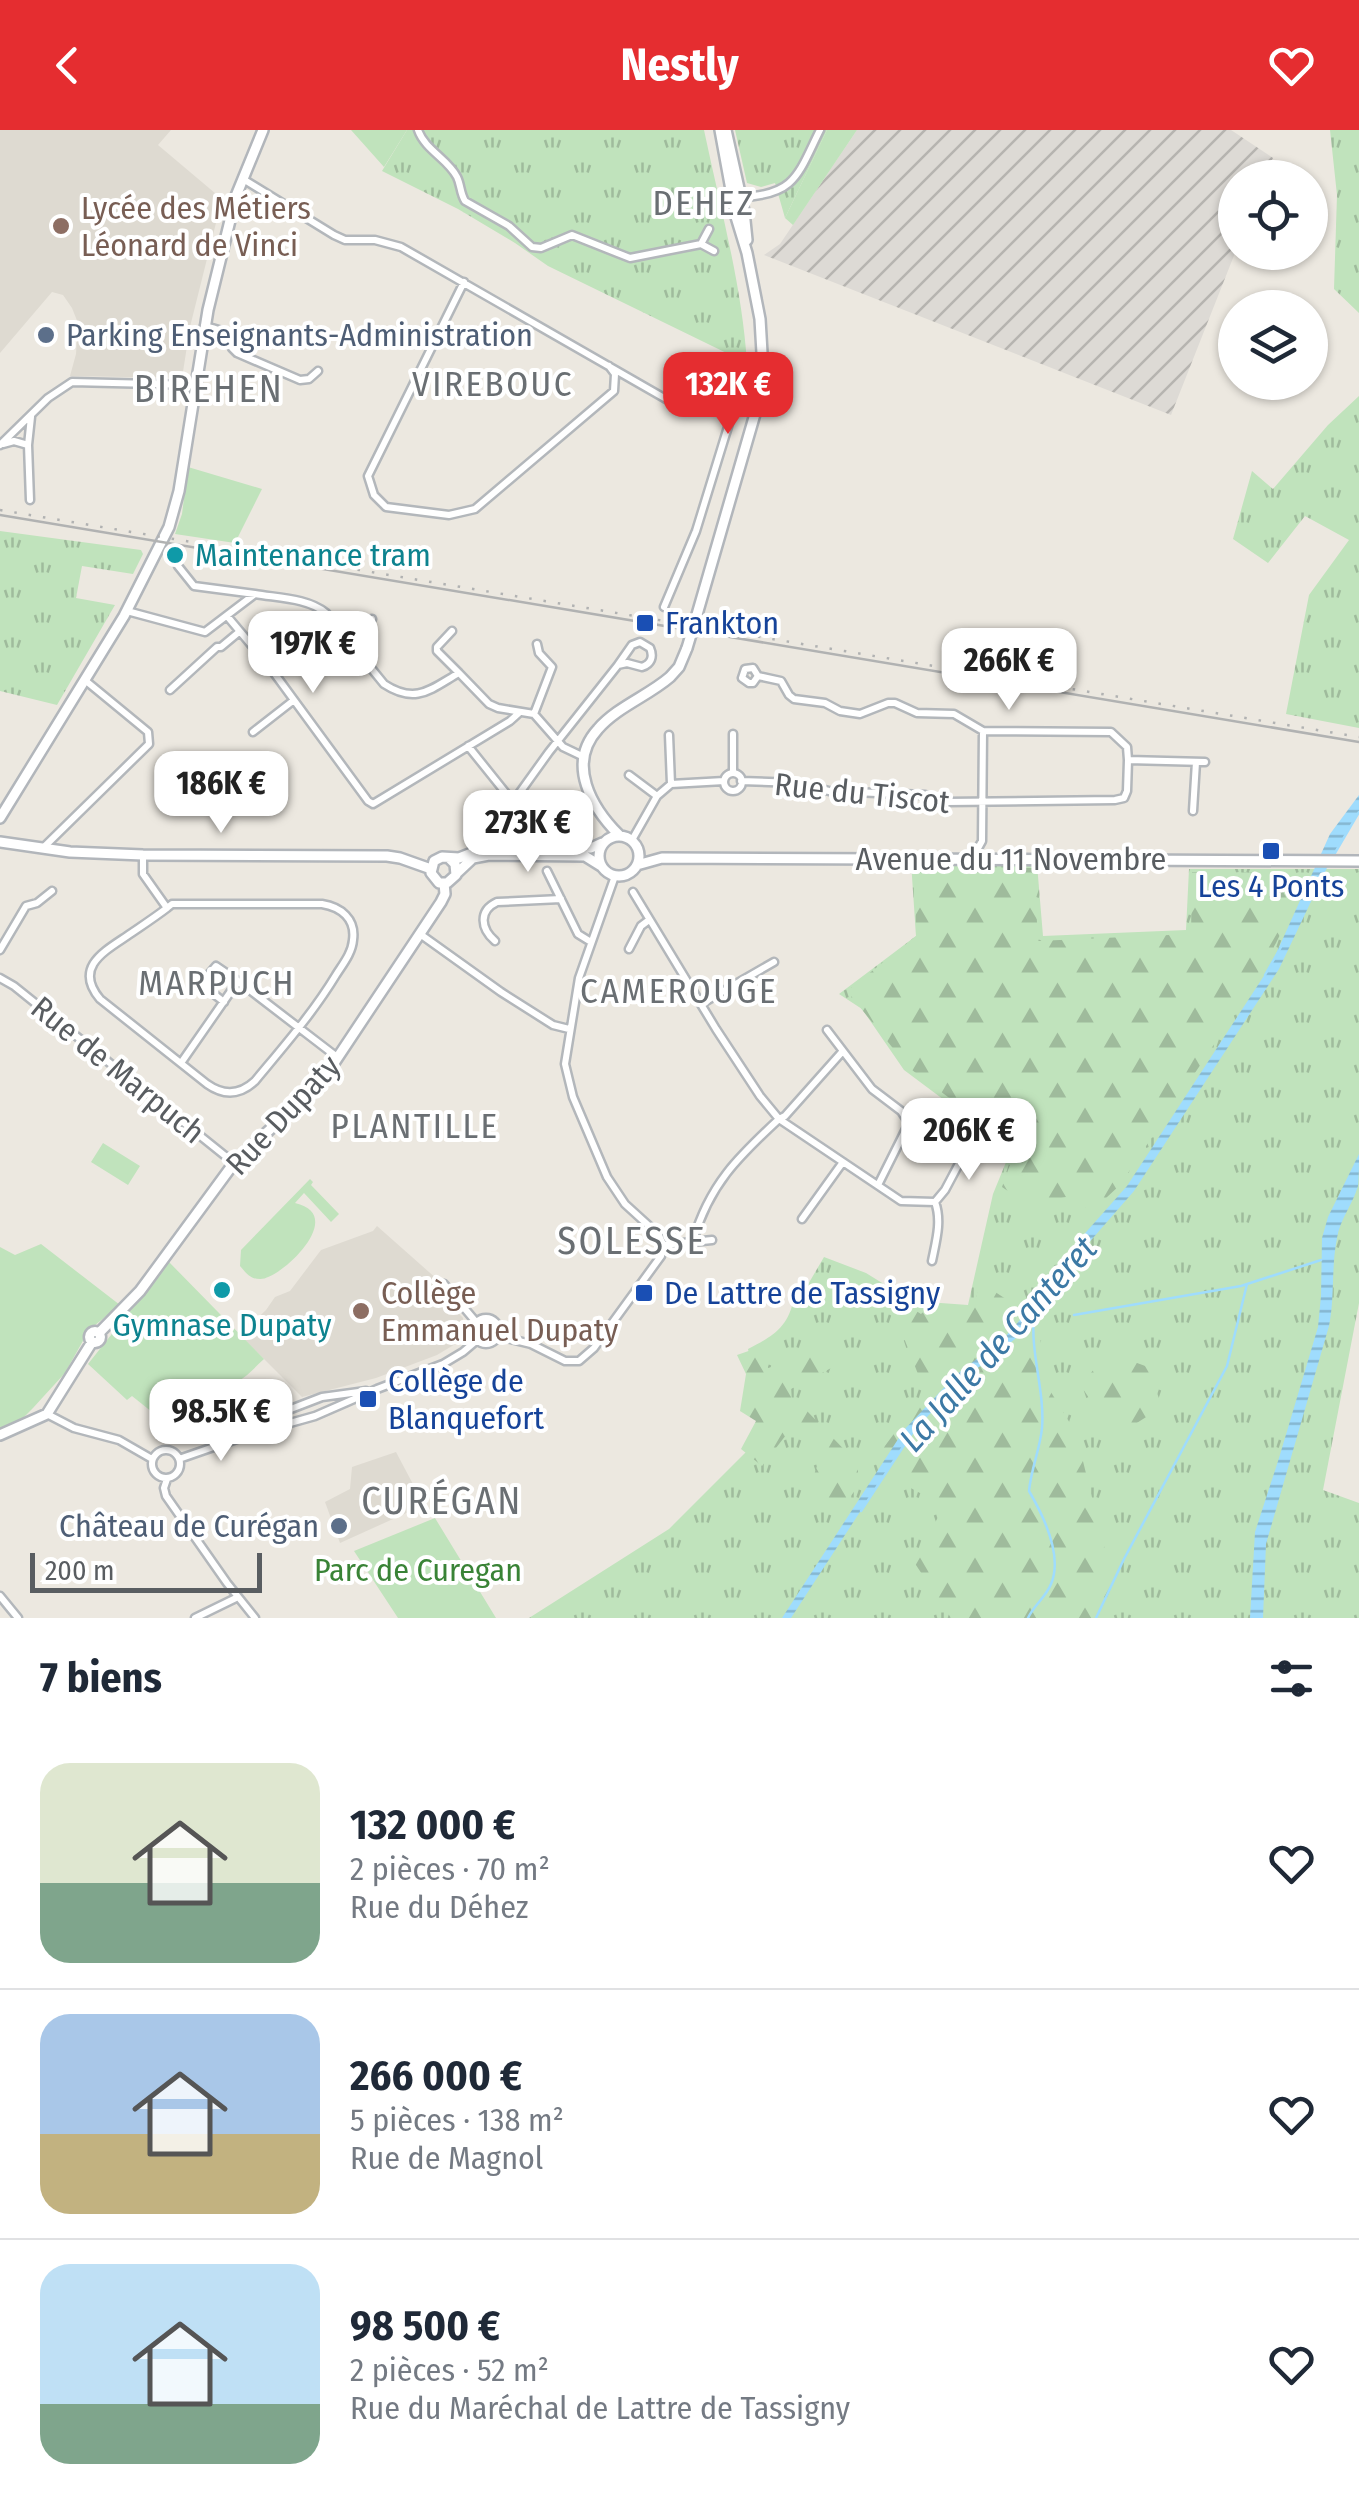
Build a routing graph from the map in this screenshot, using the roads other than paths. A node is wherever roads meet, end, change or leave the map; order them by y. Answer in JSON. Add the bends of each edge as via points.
{"nodes":[{"id":1,"x":263,"y":130,"type":"edge"},
{"id":2,"x":418,"y":130,"type":"edge"},
{"id":3,"x":723,"y":130,"type":"edge"},
{"id":4,"x":820,"y":130,"type":"edge"},
{"id":5,"x":724,"y":155,"type":"junction"},
{"id":6,"x":242,"y":179,"type":"junction"},
{"id":7,"x":741,"y":198,"type":"junction"},
{"id":8,"x":709,"y":229,"type":"dead end"},
{"id":9,"x":701,"y":244,"type":"junction"},
{"id":10,"x":714,"y":252,"type":"dead end"},
{"id":11,"x":747,"y":253,"type":"junction"},
{"id":12,"x":464,"y":282,"type":"junction"},
{"id":13,"x":204,"y":326,"type":"junction"},
{"id":14,"x":609,"y":366,"type":"junction"},
{"id":15,"x":762,"y":370,"type":"junction"},
{"id":16,"x":318,"y":371,"type":"dead end"},
{"id":17,"x":195,"y":384,"type":"junction"},
{"id":18,"x":666,"y":398,"type":"dead end"},
{"id":19,"x":31,"y":416,"type":"junction"},
{"id":20,"x":1,"y":445,"type":"edge"},
{"id":21,"x":28,"y":445,"type":"junction"},
{"id":22,"x":30,"y":500,"type":"dead end"},
{"id":23,"x":178,"y":566,"type":"dead end"},
{"id":24,"x":255,"y":594,"type":"junction"},
{"id":25,"x":664,"y":606,"type":"dead end"},
{"id":26,"x":126,"y":611,"type":"junction"},
{"id":27,"x":227,"y":616,"type":"junction"},
{"id":28,"x":372,"y":619,"type":"dead end"},
{"id":29,"x":452,"y":630,"type":"dead end"},
{"id":30,"x":239,"y":632,"type":"junction"},
{"id":31,"x":346,"y":638,"type":"junction"},
{"id":32,"x":537,"y":644,"type":"dead end"},
{"id":33,"x":618,"y":665,"type":"junction"},
{"id":34,"x":459,"y":673,"type":"junction"},
{"id":35,"x":758,"y":676,"type":"dead end"},
{"id":36,"x":86,"y":681,"type":"junction"},
{"id":37,"x":170,"y":690,"type":"dead end"},
{"id":38,"x":294,"y":700,"type":"junction"},
{"id":39,"x":520,"y":712,"type":"junction"},
{"id":40,"x":534,"y":714,"type":"junction"},
{"id":41,"x":982,"y":731,"type":"junction"},
{"id":42,"x":253,"y":732,"type":"dead end"},
{"id":43,"x":732,"y":734,"type":"dead end"},
{"id":44,"x":669,"y":735,"type":"dead end"},
{"id":45,"x":558,"y":742,"type":"junction"},
{"id":46,"x":468,"y":746,"type":"junction"},
{"id":47,"x":585,"y":757,"type":"junction"},
{"id":48,"x":1128,"y":760,"type":"junction"},
{"id":49,"x":1196,"y":762,"type":"junction"},
{"id":50,"x":1206,"y":762,"type":"dead end"},
{"id":51,"x":733,"y":773,"type":"junction"},
{"id":52,"x":629,"y":776,"type":"dead end"},
{"id":53,"x":724,"y":781,"type":"junction"},
{"id":54,"x":742,"y":781,"type":"junction"},
{"id":55,"x":671,"y":784,"type":"junction"},
{"id":56,"x":658,"y":796,"type":"junction"},
{"id":57,"x":513,"y":802,"type":"junction"},
{"id":58,"x":982,"y":803,"type":"junction"},
{"id":59,"x":507,"y":811,"type":"junction"},
{"id":60,"x":1193,"y":811,"type":"dead end"},
{"id":61,"x":600,"y":814,"type":"junction"},
{"id":62,"x":0,"y":818,"type":"edge"},
{"id":63,"x":522,"y":835,"type":"dead end"},
{"id":64,"x":620,"y":835,"type":"junction"},
{"id":65,"x":982,"y":840,"type":"junction"},
{"id":66,"x":485,"y":841,"type":"dead end"},
{"id":67,"x":605,"y":841,"type":"junction"},
{"id":68,"x":0,"y":842,"type":"edge"},
{"id":69,"x":635,"y":844,"type":"junction"},
{"id":70,"x":43,"y":848,"type":"junction"},
{"id":71,"x":143,"y":855,"type":"junction"},
{"id":72,"x":662,"y":858,"type":"junction"},
{"id":73,"x":450,"y":859,"type":"junction"},
{"id":74,"x":972,"y":859,"type":"junction"},
{"id":75,"x":997,"y":859,"type":"junction"},
{"id":76,"x":1359,"y":861,"type":"edge"},
{"id":77,"x":637,"y":865,"type":"junction"},
{"id":78,"x":601,"y":866,"type":"junction"},
{"id":79,"x":431,"y":868,"type":"junction"},
{"id":80,"x":547,"y":871,"type":"dead end"},
{"id":81,"x":456,"y":875,"type":"junction"},
{"id":82,"x":615,"y":876,"type":"junction"},
{"id":83,"x":444,"y":883,"type":"junction"},
{"id":84,"x":52,"y":891,"type":"dead end"},
{"id":85,"x":634,"y":892,"type":"dead end"},
{"id":86,"x":561,"y":899,"type":"junction"},
{"id":87,"x":167,"y":908,"type":"junction"},
{"id":88,"x":649,"y":920,"type":"junction"},
{"id":89,"x":418,"y":933,"type":"junction"},
{"id":90,"x":494,"y":941,"type":"dead end"},
{"id":91,"x":592,"y":942,"type":"junction"},
{"id":92,"x":629,"y":949,"type":"dead end"},
{"id":93,"x":0,"y":950,"type":"edge"},
{"id":94,"x":774,"y":962,"type":"dead end"},
{"id":95,"x":0,"y":978,"type":"edge"},
{"id":96,"x":238,"y":982,"type":"junction"},
{"id":97,"x":224,"y":1002,"type":"junction"},
{"id":98,"x":700,"y":1004,"type":"junction"},
{"id":99,"x":301,"y":1027,"type":"junction"},
{"id":100,"x":570,"y":1029,"type":"junction"},
{"id":101,"x":827,"y":1030,"type":"dead end"},
{"id":102,"x":842,"y":1052,"type":"junction"},
{"id":103,"x":338,"y":1058,"type":"junction"},
{"id":104,"x":181,"y":1064,"type":"junction"},
{"id":105,"x":779,"y":1119,"type":"junction"},
{"id":106,"x":970,"y":1143,"type":"dead end"},
{"id":107,"x":843,"y":1162,"type":"junction"},
{"id":108,"x":234,"y":1163,"type":"junction"},
{"id":109,"x":878,"y":1184,"type":"junction"},
{"id":110,"x":934,"y":1202,"type":"junction"},
{"id":111,"x":802,"y":1219,"type":"dead end"},
{"id":112,"x":694,"y":1240,"type":"junction"},
{"id":113,"x":712,"y":1240,"type":"dead end"},
{"id":114,"x":663,"y":1246,"type":"junction"},
{"id":115,"x":932,"y":1260,"type":"dead end"},
{"id":116,"x":444,"y":1284,"type":"dead end"},
{"id":117,"x":476,"y":1322,"type":"junction"},
{"id":118,"x":498,"y":1336,"type":"junction"},
{"id":119,"x":476,"y":1340,"type":"junction"},
{"id":120,"x":377,"y":1388,"type":"junction"},
{"id":121,"x":332,"y":1394,"type":"junction"},
{"id":122,"x":337,"y":1406,"type":"junction"},
{"id":123,"x":291,"y":1408,"type":"junction"},
{"id":124,"x":47,"y":1414,"type":"junction"},
{"id":125,"x":294,"y":1423,"type":"junction"},
{"id":126,"x":251,"y":1434,"type":"junction"},
{"id":127,"x":0,"y":1435,"type":"edge"},
{"id":128,"x":152,"y":1459,"type":"junction"},
{"id":129,"x":179,"y":1459,"type":"junction"},
{"id":130,"x":167,"y":1479,"type":"junction"},
{"id":131,"x":0,"y":1596,"type":"edge"},
{"id":132,"x":238,"y":1596,"type":"junction"},
{"id":133,"x":18,"y":1618,"type":"edge"},
{"id":134,"x":195,"y":1618,"type":"edge"},
{"id":135,"x":255,"y":1618,"type":"edge"}],
"edges":[{"from":1,"to":6,"type":"main road"},
{"from":2,"to":9,"type":"street","via":[[456,174],[462,198],[532,247],[572,235],[630,258]]},
{"from":3,"to":5,"type":"main road"},
{"from":3,"to":7,"type":"main road"},
{"from":4,"to":7,"type":"street","via":[[797,177],[769,196]]},
{"from":5,"to":7,"type":"street"},
{"from":5,"to":11,"type":"main road"},
{"from":6,"to":12,"type":"street","via":[[334,236],[400,248]]},
{"from":6,"to":13,"type":"main road"},
{"from":7,"to":11,"type":"main road"},
{"from":8,"to":9,"type":"street"},
{"from":9,"to":10,"type":"street"},
{"from":11,"to":15,"type":"main road"},
{"from":12,"to":14,"type":"street"},
{"from":12,"to":14,"type":"street","via":[[368,476],[386,507],[449,516],[475,509],[614,391]]},
{"from":13,"to":16,"type":"street","via":[[228,335],[237,353],[300,380]]},
{"from":13,"to":17,"type":"main road"},
{"from":14,"to":18,"type":"street"},
{"from":15,"to":25,"type":"street","via":[[744,378],[696,531]]},
{"from":15,"to":47,"type":"main road","bridge":true,"via":[[679,667],[599,728]]},
{"from":17,"to":19,"type":"street","via":[[72,382]]},
{"from":17,"to":26,"type":"main road","via":[[175,507]]},
{"from":19,"to":20,"type":"street"},
{"from":19,"to":21,"type":"street"},
{"from":20,"to":21,"type":"street"},
{"from":21,"to":22,"type":"street"},
{"from":23,"to":24,"type":"street","via":[[194,586]]},
{"from":24,"to":27,"type":"street"},
{"from":24,"to":31,"type":"street","via":[[318,606]]},
{"from":26,"to":27,"type":"street","via":[[206,632]]},
{"from":26,"to":36,"type":"main road"},
{"from":27,"to":30,"type":"street"},
{"from":28,"to":31,"type":"street"},
{"from":29,"to":34,"type":"street","via":[[436,646]]},
{"from":30,"to":37,"type":"street"},
{"from":30,"to":38,"type":"street"},
{"from":31,"to":34,"type":"street","via":[[395,691],[421,694]]},
{"from":32,"to":40,"type":"street","via":[[552,667]]},
{"from":33,"to":33,"type":"street","via":[[636,643],[650,648],[646,666]]},
{"from":33,"to":45,"type":"street"},
{"from":34,"to":39,"type":"street","via":[[489,704]]},
{"from":35,"to":41,"type":"street","via":[[780,681],[794,700],[860,714],[896,703],[917,713],[954,714]]},
{"from":36,"to":62,"type":"main road"},
{"from":36,"to":70,"type":"street","via":[[148,732],[149,744]]},
{"from":38,"to":42,"type":"street"},
{"from":38,"to":46,"type":"street","via":[[373,804]]},
{"from":39,"to":40,"type":"street"},
{"from":39,"to":46,"type":"street"},
{"from":40,"to":45,"type":"street"},
{"from":41,"to":48,"type":"street","via":[[1111,732],[1128,747]]},
{"from":41,"to":58,"type":"street"},
{"from":43,"to":51,"type":"street","name":"Rue du Tiscot"},
{"from":44,"to":55,"type":"street"},
{"from":45,"to":47,"type":"street"},
{"from":45,"to":57,"type":"street"},
{"from":46,"to":57,"type":"street"},
{"from":47,"to":61,"type":"main road","via":[[584,781]]},
{"from":48,"to":49,"type":"street"},
{"from":48,"to":58,"type":"street","name":"Rue du Tiscot","via":[[1124,798]]},
{"from":49,"to":50,"type":"street"},
{"from":49,"to":60,"type":"street"},
{"from":51,"to":53,"type":"street","name":"Rue du Tiscot"},
{"from":51,"to":54,"type":"street","name":"Rue du Tiscot"},
{"from":52,"to":56,"type":"street"},
{"from":53,"to":54,"type":"street","name":"Rue du Tiscot","via":[[731,790]]},
{"from":53,"to":55,"type":"street","name":"Rue du Tiscot"},
{"from":54,"to":58,"type":"street","name":"Rue du Tiscot"},
{"from":55,"to":56,"type":"street"},
{"from":56,"to":69,"type":"street"},
{"from":57,"to":59,"type":"street"},
{"from":58,"to":65,"type":"street"},
{"from":59,"to":63,"type":"street"},
{"from":59,"to":66,"type":"street"},
{"from":61,"to":64,"type":"main road"},
{"from":61,"to":67,"type":"main road"},
{"from":64,"to":67,"type":"main road"},
{"from":64,"to":69,"type":"main road"},
{"from":65,"to":74,"type":"street"},
{"from":65,"to":75,"type":"street"},
{"from":67,"to":73,"type":"main road","via":[[584,848],[487,847]]},
{"from":67,"to":78,"type":"main road"},
{"from":68,"to":70,"type":"main road"},
{"from":69,"to":72,"type":"main road","name":"Avenue du 11 Novembre"},
{"from":69,"to":77,"type":"main road"},
{"from":70,"to":71,"type":"main road"},
{"from":71,"to":79,"type":"main road","via":[[388,856]]},
{"from":71,"to":87,"type":"street","via":[[143,874]]},
{"from":72,"to":74,"type":"main road","name":"Avenue du 11 Novembre"},
{"from":72,"to":77,"type":"main road","name":"Avenue du 11 Novembre"},
{"from":73,"to":79,"type":"main road","via":[[438,859]]},
{"from":73,"to":81,"type":"main road"},
{"from":74,"to":75,"type":"main road","name":"Avenue du 11 Novembre"},
{"from":75,"to":76,"type":"main road","name":"Avenue du 11 Novembre"},
{"from":77,"to":82,"type":"main road"},
{"from":78,"to":81,"type":"main road","via":[[586,856],[480,856]]},
{"from":78,"to":82,"type":"main road"},
{"from":79,"to":83,"type":"main road","via":[[432,877]]},
{"from":80,"to":86,"type":"street"},
{"from":81,"to":83,"type":"main road"},
{"from":82,"to":91,"type":"street"},
{"from":83,"to":89,"type":"main road","name":"Rue Dupaty","via":[[444,898]]},
{"from":84,"to":93,"type":"street","via":[[26,906]]},
{"from":85,"to":88,"type":"street"},
{"from":86,"to":90,"type":"street","via":[[491,905],[484,926]]},
{"from":86,"to":91,"type":"street","via":[[578,934]]},
{"from":87,"to":99,"type":"street","via":[[322,904],[342,911],[353,943]]},
{"from":87,"to":104,"type":"street","via":[[96,958],[91,982],[100,999]]},
{"from":88,"to":92,"type":"street"},
{"from":88,"to":98,"type":"street"},
{"from":89,"to":100,"type":"street","via":[[553,1025]]},
{"from":89,"to":103,"type":"main road","name":"Rue Dupaty"},
{"from":91,"to":100,"type":"street"},
{"from":94,"to":98,"type":"street"},
{"from":95,"to":108,"type":"street","name":"Rue de Marpuch"},
{"from":96,"to":97,"type":"street"},
{"from":96,"to":97,"type":"street","via":[[216,966],[204,980]]},
{"from":96,"to":99,"type":"street"},
{"from":97,"to":104,"type":"street"},
{"from":98,"to":105,"type":"street"},
{"from":99,"to":103,"type":"street"},
{"from":99,"to":104,"type":"street","via":[[243,1090],[214,1089]]},
{"from":100,"to":114,"type":"street","via":[[567,1077],[598,1158],[616,1193]]},
{"from":101,"to":102,"type":"street"},
{"from":102,"to":105,"type":"street"},
{"from":102,"to":109,"type":"street","via":[[909,1123]]},
{"from":103,"to":108,"type":"main road","name":"Rue Dupaty","via":[[308,1096]]},
{"from":105,"to":107,"type":"street"},
{"from":105,"to":112,"type":"street","via":[[720,1180]]},
{"from":106,"to":110,"type":"street"},
{"from":107,"to":109,"type":"street"},
{"from":107,"to":111,"type":"street"},
{"from":108,"to":124,"type":"main road","name":"Rue Dupaty","via":[[140,1291],[96,1338]]},
{"from":109,"to":110,"type":"street","via":[[901,1201]]},
{"from":110,"to":115,"type":"street"},
{"from":112,"to":113,"type":"street"},
{"from":112,"to":114,"type":"street"},
{"from":114,"to":118,"type":"street","via":[[659,1262],[584,1358],[565,1361]]},
{"from":116,"to":117,"type":"street"},
{"from":117,"to":118,"type":"street","via":[[494,1320]]},
{"from":117,"to":119,"type":"street"},
{"from":118,"to":119,"type":"street","via":[[488,1344]]},
{"from":119,"to":120,"type":"street","via":[[443,1364]]},
{"from":120,"to":121,"type":"street"},
{"from":120,"to":122,"type":"street"},
{"from":121,"to":122,"type":"street"},
{"from":121,"to":123,"type":"street"},
{"from":122,"to":125,"type":"street"},
{"from":123,"to":125,"type":"street"},
{"from":123,"to":126,"type":"street"},
{"from":124,"to":127,"type":"main road"},
{"from":124,"to":128,"type":"street"},
{"from":125,"to":126,"type":"street"},
{"from":126,"to":129,"type":"street"},
{"from":128,"to":129,"type":"street","via":[[168,1450]]},
{"from":128,"to":130,"type":"street","via":[[154,1473]]},
{"from":129,"to":130,"type":"street","via":[[178,1472]]},
{"from":130,"to":132,"type":"street","via":[[166,1496]]},
{"from":131,"to":133,"type":"street"},
{"from":132,"to":134,"type":"street"},
{"from":132,"to":135,"type":"street"}]}
